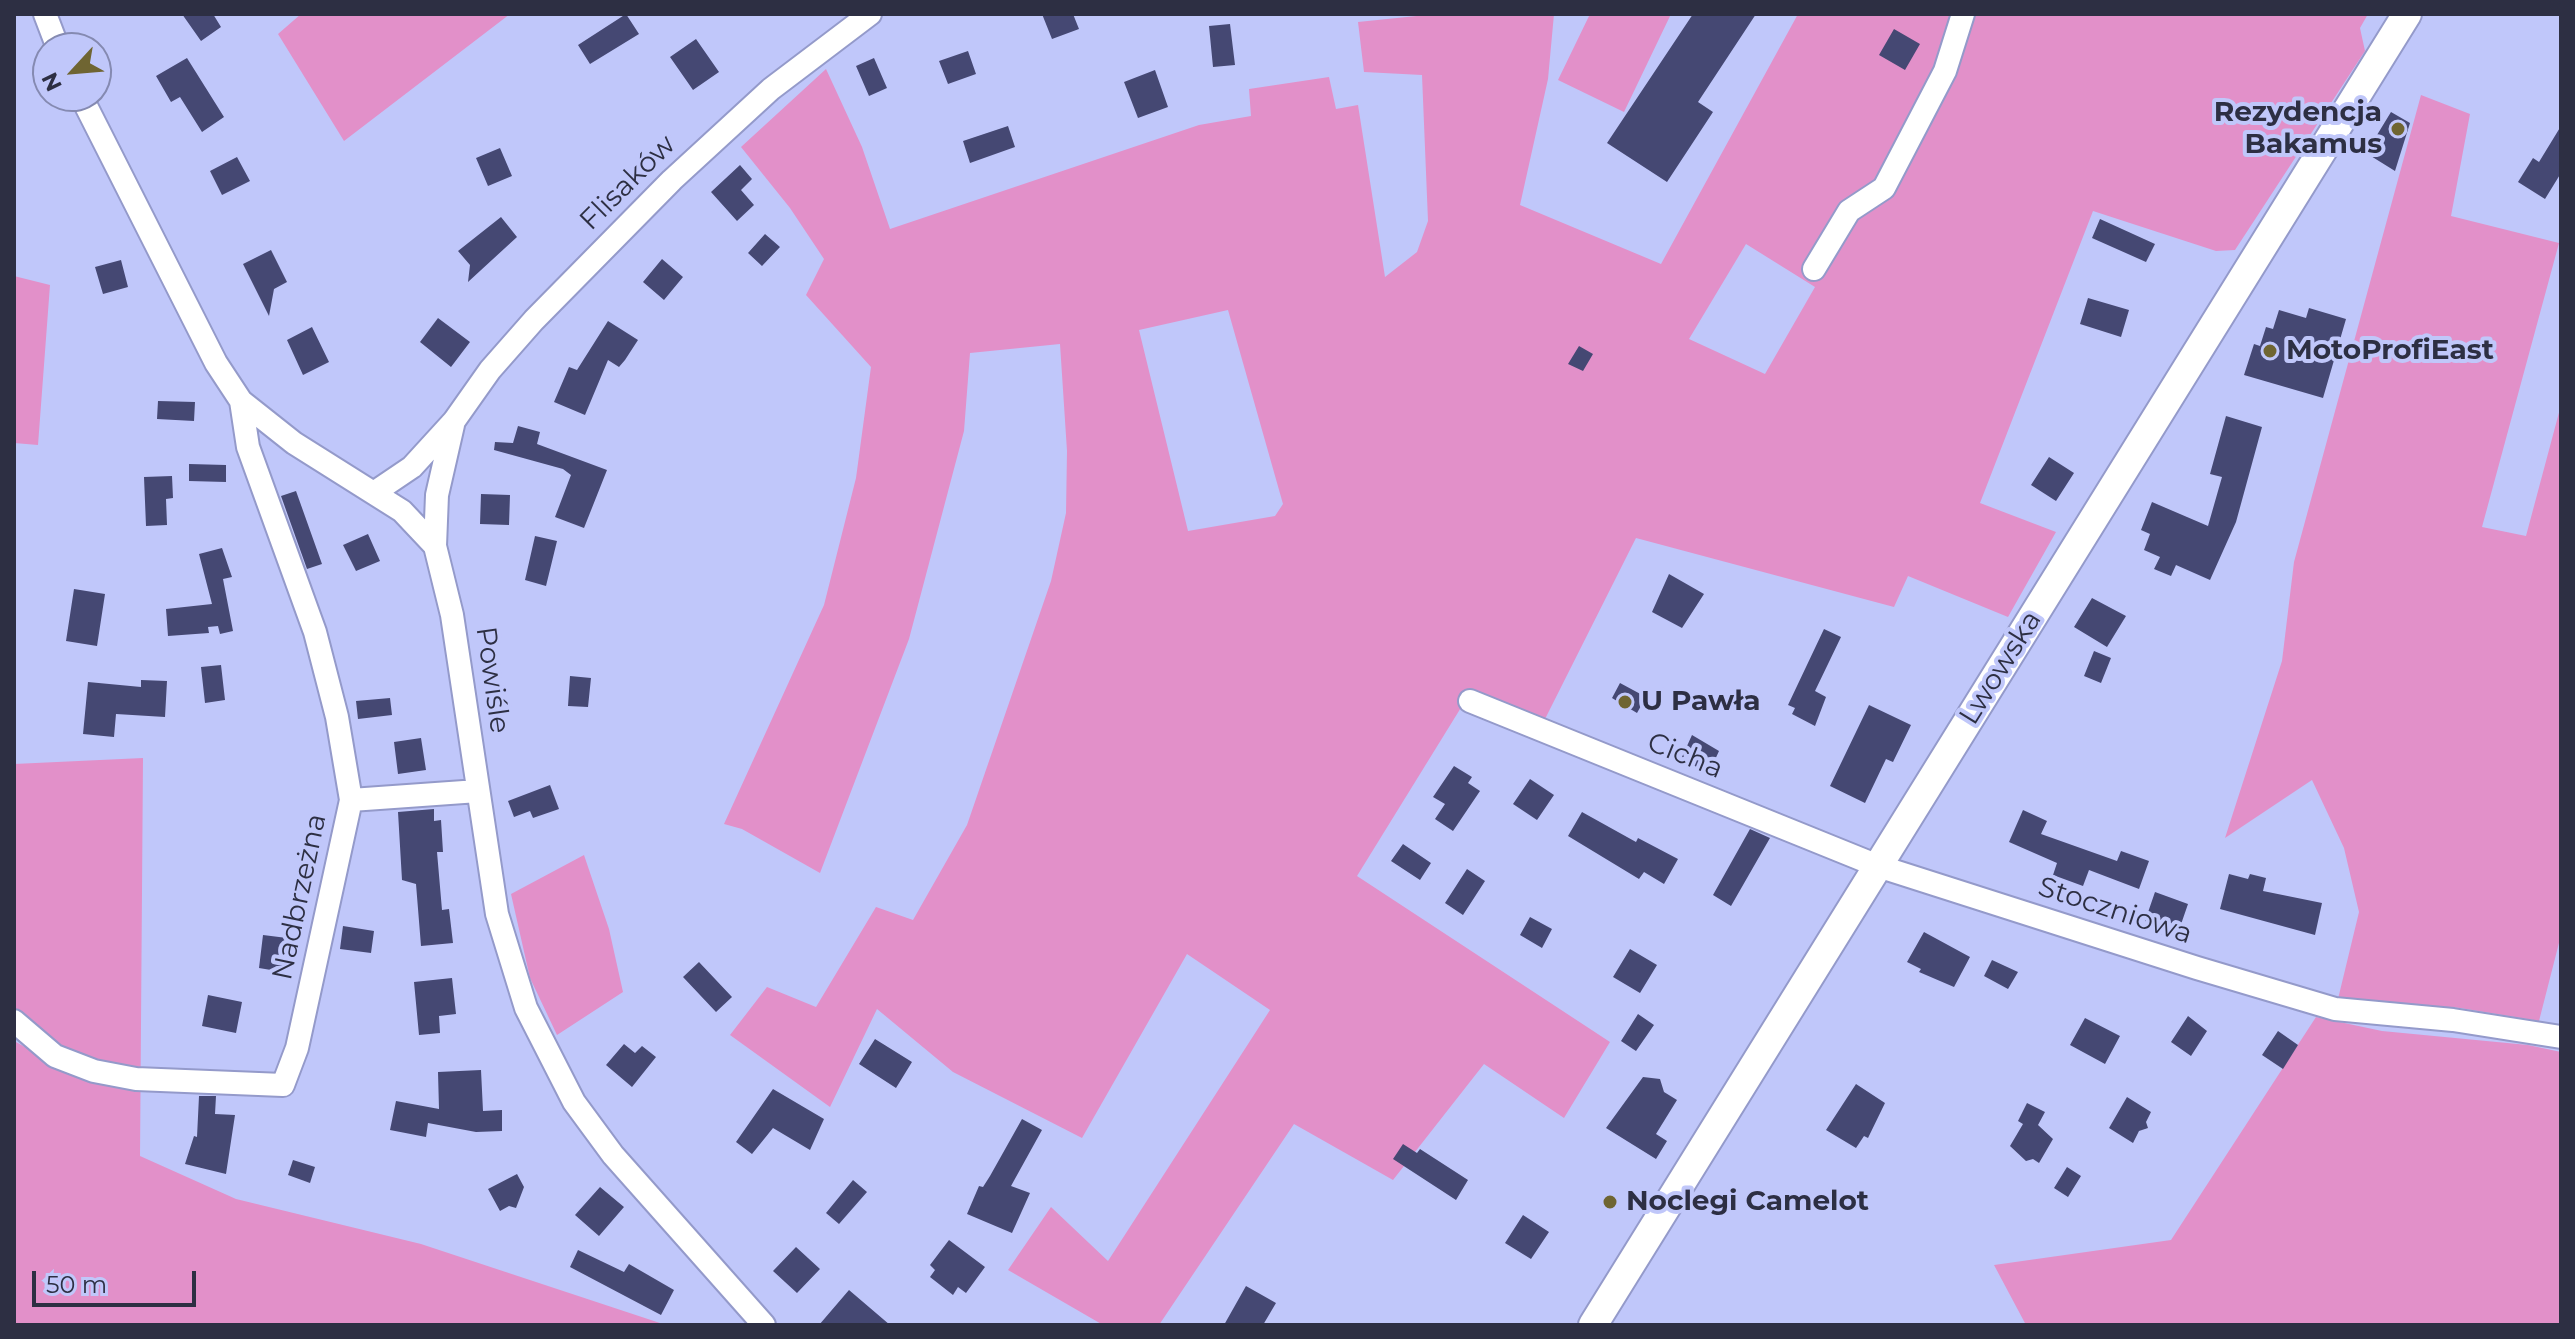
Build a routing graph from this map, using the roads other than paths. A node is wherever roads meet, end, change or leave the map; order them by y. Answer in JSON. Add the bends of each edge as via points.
{"nodes":[{"id":1,"x":870,"y":14,"type":"edge"},
{"id":2,"x":1963,"y":14,"type":"edge"},
{"id":3,"x":2407,"y":14,"type":"edge"},
{"id":4,"x":89,"y":112,"type":"edge"},
{"id":5,"x":1814,"y":269,"type":"dead end"},
{"id":6,"x":241,"y":401,"type":"junction"},
{"id":7,"x":454,"y":421,"type":"junction"},
{"id":8,"x":375,"y":492,"type":"junction"},
{"id":9,"x":435,"y":546,"type":"junction"},
{"id":10,"x":1470,"y":701,"type":"dead end"},
{"id":11,"x":478,"y":791,"type":"junction"},
{"id":12,"x":351,"y":800,"type":"junction"},
{"id":13,"x":1878,"y":866,"type":"junction"},
{"id":14,"x":14,"y":1021,"type":"edge"},
{"id":15,"x":2561,"y":1037,"type":"edge"},
{"id":16,"x":1593,"y":1324,"type":"edge"},
{"id":17,"x":764,"y":1325,"type":"edge"}],
"edges":[{"from":1,"to":7,"type":"street","name":"Flisaków","via":[[771,89],[672,180],[528,327]]},
{"from":2,"to":5,"type":"street","via":[[1945,71],[1884,188],[1849,211]]},
{"from":3,"to":13,"type":"main road","name":"Lwowska"},
{"from":4,"to":6,"type":"street","name":"Powiśle","via":[[216,363]]},
{"from":6,"to":8,"type":"street","name":"Powiśle","via":[[294,443]]},
{"from":6,"to":12,"type":"street","name":"Nadbrzeżna","via":[[248,447],[315,632]]},
{"from":7,"to":8,"type":"street","name":"Flisaków","via":[[412,467]]},
{"from":7,"to":9,"type":"street","name":"Flisaków","via":[[437,495]]},
{"from":8,"to":9,"type":"street","name":"Powiśle"},
{"from":9,"to":11,"type":"street","name":"Powiśle","via":[[452,615]]},
{"from":10,"to":13,"type":"street","name":"Cicha"},
{"from":11,"to":12,"type":"street"},
{"from":11,"to":17,"type":"street","name":"Powiśle","via":[[509,960],[550,1061],[613,1155]]},
{"from":12,"to":14,"type":"street","name":"Nadbrzeżna","via":[[297,1048],[283,1085],[136,1079],[94,1071],[55,1056]]},
{"from":13,"to":15,"type":"street","name":"Stoczniowa","via":[[2335,1009]]},
{"from":13,"to":16,"type":"main road","name":"Lwowska"}]}
